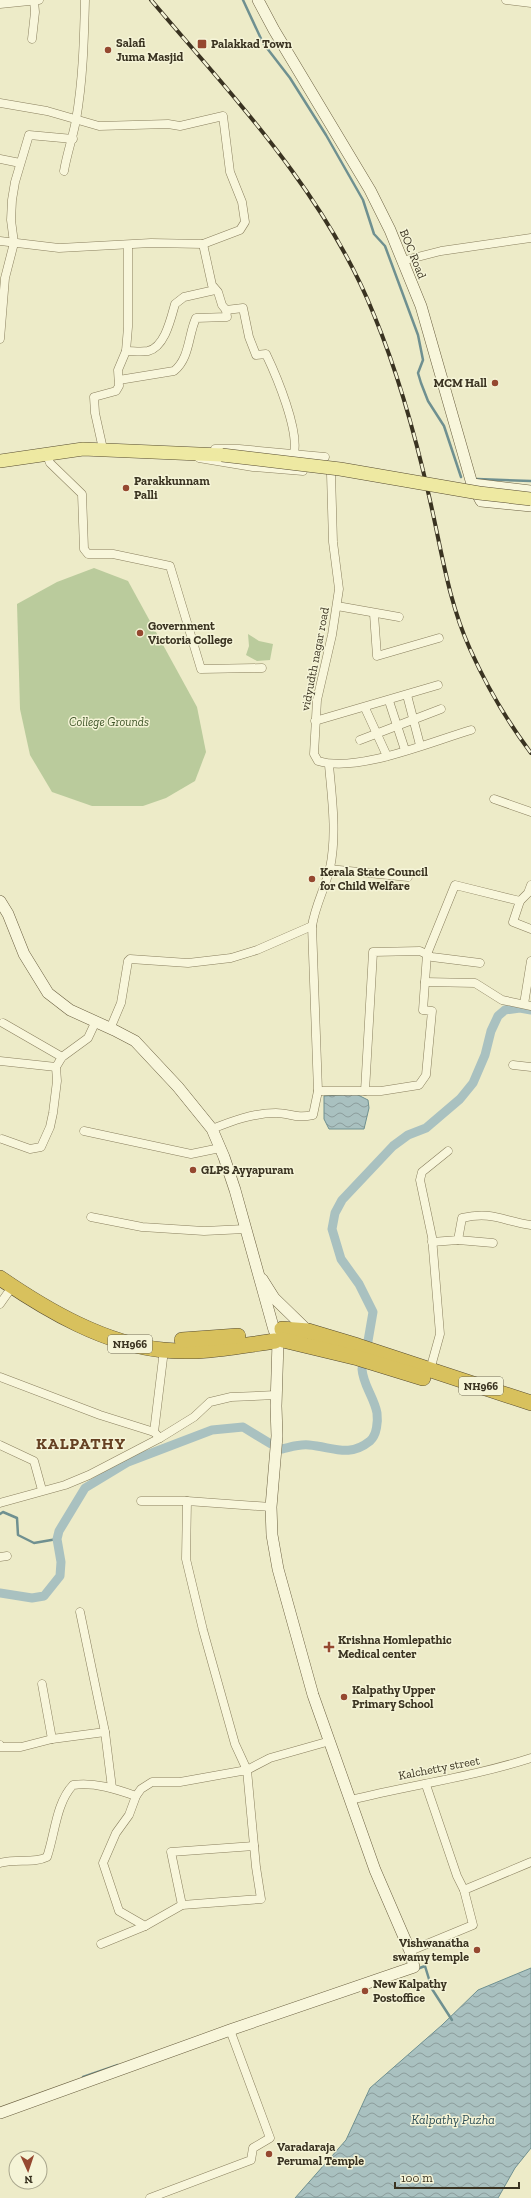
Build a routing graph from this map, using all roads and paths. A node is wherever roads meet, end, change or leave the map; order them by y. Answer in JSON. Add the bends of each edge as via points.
{"nodes":[{"id":1,"x":36,"y":0,"type":"edge"},
{"id":2,"x":85,"y":0,"type":"edge"},
{"id":3,"x":258,"y":0,"type":"edge"},
{"id":4,"x":506,"y":0,"type":"edge"},
{"id":5,"x":517,"y":1,"type":"edge"},
{"id":6,"x":531,"y":3,"type":"edge"},
{"id":7,"x":0,"y":4,"type":"edge"},
{"id":8,"x":32,"y":39,"type":"dead end"},
{"id":9,"x":0,"y":103,"type":"edge"},
{"id":10,"x":77,"y":118,"type":"junction"},
{"id":11,"x":73,"y":139,"type":"junction"},
{"id":12,"x":0,"y":159,"type":"edge"},
{"id":13,"x":20,"y":162,"type":"junction"},
{"id":14,"x":64,"y":171,"type":"dead end"},
{"id":15,"x":531,"y":238,"type":"edge"},
{"id":16,"x":0,"y":241,"type":"edge"},
{"id":17,"x":14,"y":242,"type":"junction"},
{"id":18,"x":203,"y":244,"type":"junction"},
{"id":19,"x":128,"y":245,"type":"junction"},
{"id":20,"x":402,"y":261,"type":"junction"},
{"id":21,"x":215,"y":290,"type":"junction"},
{"id":22,"x":226,"y":310,"type":"junction"},
{"id":23,"x":0,"y":339,"type":"edge"},
{"id":24,"x":126,"y":351,"type":"junction"},
{"id":25,"x":119,"y":380,"type":"junction"},
{"id":26,"x":103,"y":449,"type":"junction"},
{"id":27,"x":294,"y":453,"type":"junction"},
{"id":28,"x":183,"y":454,"type":"junction"},
{"id":29,"x":47,"y":455,"type":"junction"},
{"id":30,"x":325,"y":457,"type":"dead end"},
{"id":31,"x":0,"y":461,"type":"edge"},
{"id":32,"x":331,"y":474,"type":"junction"},
{"id":33,"x":385,"y":482,"type":"dead end"},
{"id":34,"x":472,"y":484,"type":"junction"},
{"id":35,"x":531,"y":491,"type":"edge"},
{"id":36,"x":531,"y":499,"type":"edge"},
{"id":37,"x":531,"y":506,"type":"edge"},
{"id":38,"x":337,"y":606,"type":"junction"},
{"id":39,"x":374,"y":614,"type":"junction"},
{"id":40,"x":399,"y":617,"type":"dead end"},
{"id":41,"x":439,"y":638,"type":"dead end"},
{"id":42,"x":262,"y":668,"type":"dead end"},
{"id":43,"x":438,"y":685,"type":"dead end"},
{"id":44,"x":407,"y":695,"type":"junction"},
{"id":45,"x":389,"y":701,"type":"junction"},
{"id":46,"x":366,"y":708,"type":"junction"},
{"id":47,"x":441,"y":709,"type":"dead end"},
{"id":48,"x":413,"y":719,"type":"junction"},
{"id":49,"x":315,"y":721,"type":"junction"},
{"id":50,"x":397,"y":725,"type":"junction"},
{"id":51,"x":471,"y":730,"type":"dead end"},
{"id":52,"x":377,"y":733,"type":"junction"},
{"id":53,"x":360,"y":740,"type":"dead end"},
{"id":54,"x":420,"y":745,"type":"junction"},
{"id":55,"x":405,"y":750,"type":"junction"},
{"id":56,"x":386,"y":756,"type":"junction"},
{"id":57,"x":329,"y":765,"type":"junction"},
{"id":58,"x":494,"y":799,"type":"dead end"},
{"id":59,"x":531,"y":812,"type":"edge"},
{"id":60,"x":330,"y":869,"type":"junction"},
{"id":61,"x":408,"y":877,"type":"dead end"},
{"id":62,"x":531,"y":885,"type":"edge"},
{"id":63,"x":0,"y":901,"type":"edge"},
{"id":64,"x":520,"y":901,"type":"junction"},
{"id":65,"x":312,"y":926,"type":"junction"},
{"id":66,"x":531,"y":929,"type":"edge"},
{"id":67,"x":427,"y":954,"type":"junction"},
{"id":68,"x":531,"y":961,"type":"edge"},
{"id":69,"x":480,"y":963,"type":"dead end"},
{"id":70,"x":425,"y":982,"type":"junction"},
{"id":71,"x":527,"y":1005,"type":"edge"},
{"id":72,"x":3,"y":1023,"type":"dead end"},
{"id":73,"x":96,"y":1023,"type":"junction"},
{"id":74,"x":110,"y":1028,"type":"junction"},
{"id":75,"x":62,"y":1057,"type":"junction"},
{"id":76,"x":0,"y":1061,"type":"edge"},
{"id":77,"x":513,"y":1065,"type":"dead end"},
{"id":78,"x":56,"y":1067,"type":"junction"},
{"id":79,"x":531,"y":1067,"type":"edge"},
{"id":80,"x":318,"y":1091,"type":"junction"},
{"id":81,"x":365,"y":1091,"type":"junction"},
{"id":82,"x":212,"y":1129,"type":"junction"},
{"id":83,"x":84,"y":1131,"type":"dead end"},
{"id":84,"x":2,"y":1139,"type":"dead end"},
{"id":85,"x":220,"y":1148,"type":"junction"},
{"id":86,"x":448,"y":1151,"type":"dead end"},
{"id":87,"x":92,"y":1216,"type":"dead end"},
{"id":88,"x":531,"y":1225,"type":"edge"},
{"id":89,"x":245,"y":1229,"type":"junction"},
{"id":90,"x":458,"y":1240,"type":"junction"},
{"id":91,"x":432,"y":1242,"type":"junction"},
{"id":92,"x":493,"y":1243,"type":"dead end"},
{"id":93,"x":0,"y":1269,"type":"edge"},
{"id":94,"x":256,"y":1270,"type":"junction"},
{"id":95,"x":6,"y":1282,"type":"edge"},
{"id":96,"x":0,"y":1304,"type":"edge"},
{"id":97,"x":308,"y":1332,"type":"junction"},
{"id":98,"x":278,"y":1336,"type":"junction"},
{"id":99,"x":164,"y":1350,"type":"junction"},
{"id":100,"x":430,"y":1370,"type":"junction"},
{"id":101,"x":0,"y":1377,"type":"edge"},
{"id":102,"x":276,"y":1395,"type":"junction"},
{"id":103,"x":531,"y":1403,"type":"edge"},
{"id":104,"x":531,"y":1411,"type":"edge"},
{"id":105,"x":157,"y":1435,"type":"junction"},
{"id":106,"x":0,"y":1445,"type":"edge"},
{"id":107,"x":42,"y":1490,"type":"junction"},
{"id":108,"x":141,"y":1500,"type":"dead end"},
{"id":109,"x":187,"y":1502,"type":"junction"},
{"id":110,"x":0,"y":1503,"type":"edge"},
{"id":111,"x":271,"y":1507,"type":"junction"},
{"id":112,"x":80,"y":1612,"type":"dead end"},
{"id":113,"x":42,"y":1684,"type":"dead end"},
{"id":114,"x":104,"y":1732,"type":"junction"},
{"id":115,"x":52,"y":1739,"type":"junction"},
{"id":116,"x":330,"y":1741,"type":"junction"},
{"id":117,"x":0,"y":1746,"type":"edge"},
{"id":118,"x":531,"y":1758,"type":"edge"},
{"id":119,"x":247,"y":1770,"type":"junction"},
{"id":120,"x":426,"y":1785,"type":"junction"},
{"id":121,"x":112,"y":1788,"type":"junction"},
{"id":122,"x":136,"y":1796,"type":"junction"},
{"id":123,"x":351,"y":1800,"type":"junction"},
{"id":124,"x":254,"y":1846,"type":"junction"},
{"id":125,"x":531,"y":1862,"type":"edge"},
{"id":126,"x":0,"y":1863,"type":"edge"},
{"id":127,"x":464,"y":1890,"type":"junction"},
{"id":128,"x":182,"y":1905,"type":"junction"},
{"id":129,"x":145,"y":1926,"type":"junction"},
{"id":130,"x":100,"y":1944,"type":"dead end"},
{"id":131,"x":410,"y":1951,"type":"junction"},
{"id":132,"x":230,"y":2030,"type":"junction"},
{"id":133,"x":0,"y":2114,"type":"edge"},
{"id":134,"x":150,"y":2198,"type":"edge"}],
"edges":[{"from":1,"to":7,"type":"street"},
{"from":1,"to":8,"type":"street"},
{"from":2,"to":10,"type":"street"},
{"from":3,"to":20,"type":"street","name":"BOC Road","via":[[370,190]]},
{"from":4,"to":5,"type":"street"},
{"from":5,"to":6,"type":"street"},
{"from":9,"to":10,"type":"street"},
{"from":10,"to":11,"type":"street"},
{"from":10,"to":18,"type":"street","via":[[99,126],[180,126],[223,116],[230,172],[242,202],[245,222],[240,230]]},
{"from":11,"to":13,"type":"street","via":[[29,135]]},
{"from":11,"to":14,"type":"street"},
{"from":12,"to":13,"type":"street"},
{"from":13,"to":17,"type":"street","via":[[12,200]]},
{"from":15,"to":20,"type":"street","via":[[441,251]]},
{"from":16,"to":17,"type":"street"},
{"from":17,"to":19,"type":"street","via":[[59,248]]},
{"from":17,"to":23,"type":"street","via":[[6,278]]},
{"from":18,"to":19,"type":"street"},
{"from":18,"to":21,"type":"street"},
{"from":19,"to":24,"type":"street"},
{"from":20,"to":34,"type":"street","name":"BOC Road","via":[[420,306]]},
{"from":21,"to":22,"type":"street"},
{"from":21,"to":24,"type":"street","via":[[184,297],[174,304],[159,344],[149,351]]},
{"from":22,"to":25,"type":"street","via":[[227,317],[196,318],[181,366],[174,371]]},
{"from":22,"to":27,"type":"street","via":[[243,308],[256,355],[266,354],[293,423],[296,444]]},
{"from":24,"to":25,"type":"street","via":[[118,370]]},
{"from":25,"to":26,"type":"street","via":[[116,391],[94,397]]},
{"from":26,"to":28,"type":"main road"},
{"from":26,"to":29,"type":"main road"},
{"from":27,"to":28,"type":"street","via":[[213,449]]},
{"from":27,"to":30,"type":"street"},
{"from":28,"to":32,"type":"street","via":[[212,462]]},
{"from":28,"to":36,"type":"main road","bridge":true,"via":[[222,455],[340,469],[479,493]]},
{"from":29,"to":31,"type":"main road"},
{"from":29,"to":42,"type":"street","via":[[50,463],[82,494],[84,549],[88,554],[113,554],[170,566],[201,670]]},
{"from":32,"to":33,"type":"street"},
{"from":32,"to":38,"type":"street","name":"vidyudth nagar road","via":[[333,542],[339,589]]},
{"from":34,"to":35,"type":"street"},
{"from":34,"to":37,"type":"street","name":"BOC Road","via":[[481,501]]},
{"from":38,"to":39,"type":"street"},
{"from":38,"to":49,"type":"street","name":"vidyudth nagar road","via":[[320,682]]},
{"from":39,"to":40,"type":"street"},
{"from":39,"to":41,"type":"street","via":[[377,656]]},
{"from":43,"to":44,"type":"street"},
{"from":44,"to":45,"type":"street"},
{"from":44,"to":48,"type":"street"},
{"from":45,"to":46,"type":"street"},
{"from":45,"to":50,"type":"street"},
{"from":46,"to":49,"type":"street"},
{"from":46,"to":52,"type":"street"},
{"from":47,"to":48,"type":"street"},
{"from":48,"to":50,"type":"street"},
{"from":48,"to":54,"type":"street"},
{"from":49,"to":57,"type":"street","name":"vidyudth nagar road","via":[[314,754],[318,761]]},
{"from":50,"to":52,"type":"street"},
{"from":50,"to":55,"type":"street"},
{"from":51,"to":54,"type":"street"},
{"from":52,"to":53,"type":"street"},
{"from":52,"to":56,"type":"street"},
{"from":54,"to":55,"type":"street"},
{"from":55,"to":56,"type":"street"},
{"from":56,"to":57,"type":"street","via":[[370,762]]},
{"from":57,"to":60,"type":"street","via":[[334,824]]},
{"from":58,"to":59,"type":"street"},
{"from":60,"to":61,"type":"street"},
{"from":60,"to":65,"type":"street","via":[[314,913]]},
{"from":62,"to":64,"type":"street","via":[[528,893]]},
{"from":63,"to":73,"type":"street","via":[[24,954],[48,993],[70,1010]]},
{"from":64,"to":66,"type":"street","via":[[513,922]]},
{"from":64,"to":67,"type":"street","via":[[455,885]]},
{"from":65,"to":74,"type":"street","via":[[232,958],[188,963],[130,959],[121,1003]]},
{"from":65,"to":80,"type":"street"},
{"from":67,"to":69,"type":"street","via":[[432,957]]},
{"from":67,"to":70,"type":"street"},
{"from":67,"to":81,"type":"street","via":[[420,951],[373,952]]},
{"from":68,"to":71,"type":"street"},
{"from":70,"to":71,"type":"street","via":[[475,983],[502,1000]]},
{"from":70,"to":81,"type":"street","via":[[423,1010],[432,1011],[424,1082],[408,1087]]},
{"from":72,"to":75,"type":"street"},
{"from":73,"to":74,"type":"street"},
{"from":73,"to":75,"type":"street","via":[[88,1038]]},
{"from":74,"to":82,"type":"street","via":[[135,1041],[178,1087]]},
{"from":75,"to":78,"type":"street"},
{"from":76,"to":78,"type":"street"},
{"from":77,"to":79,"type":"street"},
{"from":78,"to":84,"type":"street","via":[[53,1113],[42,1147],[30,1149]]},
{"from":80,"to":81,"type":"street"},
{"from":80,"to":82,"type":"street","via":[[313,1115],[305,1117],[278,1113],[260,1114]]},
{"from":82,"to":85,"type":"street"},
{"from":83,"to":85,"type":"street","via":[[191,1154]]},
{"from":85,"to":89,"type":"street"},
{"from":86,"to":91,"type":"street","via":[[422,1172],[420,1180]]},
{"from":87,"to":89,"type":"street","via":[[142,1227],[204,1231]]},
{"from":88,"to":90,"type":"street","via":[[478,1214],[462,1218]]},
{"from":89,"to":94,"type":"street"},
{"from":90,"to":91,"type":"street"},
{"from":90,"to":92,"type":"street"},
{"from":91,"to":100,"type":"street","via":[[440,1334]]},
{"from":93,"to":98,"type":"highway","number":"NH966","via":[[84,1317],[139,1336],[165,1340]]},
{"from":94,"to":97,"type":"street","via":[[274,1298]]},
{"from":94,"to":98,"type":"street"},
{"from":95,"to":96,"type":"street"},
{"from":95,"to":99,"type":"highway","number":"NH966","via":[[48,1308],[110,1337]]},
{"from":97,"to":98,"type":"highway","number":"NH966"},
{"from":97,"to":100,"type":"highway","number":"NH966"},
{"from":98,"to":99,"type":"highway","number":"NH966","via":[[210,1350]]},
{"from":98,"to":102,"type":"street"},
{"from":98,"to":104,"type":"highway","number":"NH966"},
{"from":99,"to":105,"type":"street"},
{"from":100,"to":103,"type":"highway","number":"NH966"},
{"from":101,"to":105,"type":"street"},
{"from":102,"to":105,"type":"street","via":[[231,1397],[210,1402],[194,1417]]},
{"from":102,"to":111,"type":"street","via":[[277,1436]]},
{"from":105,"to":107,"type":"street","via":[[89,1475],[65,1485]]},
{"from":106,"to":107,"type":"street","via":[[34,1461]]},
{"from":107,"to":110,"type":"street"},
{"from":108,"to":109,"type":"street"},
{"from":109,"to":111,"type":"street"},
{"from":109,"to":119,"type":"street","via":[[186,1559],[235,1744]]},
{"from":111,"to":116,"type":"street","via":[[272,1535],[278,1569],[313,1696]]},
{"from":112,"to":114,"type":"street"},
{"from":113,"to":115,"type":"street"},
{"from":114,"to":115,"type":"street"},
{"from":114,"to":121,"type":"street"},
{"from":115,"to":117,"type":"street","via":[[21,1748]]},
{"from":116,"to":119,"type":"street","via":[[270,1758]]},
{"from":116,"to":123,"type":"street"},
{"from":118,"to":120,"type":"street","name":"Kalchetty street"},
{"from":119,"to":122,"type":"street","via":[[180,1782],[152,1782]]},
{"from":119,"to":124,"type":"street"},
{"from":120,"to":123,"type":"street","name":"Kalchetty street","via":[[404,1787]]},
{"from":120,"to":127,"type":"street"},
{"from":121,"to":122,"type":"street"},
{"from":121,"to":126,"type":"street","via":[[83,1783],[73,1785],[67,1791],[47,1857],[40,1860],[20,1859]]},
{"from":122,"to":129,"type":"street","via":[[129,1816],[116,1834],[103,1863],[119,1911]]},
{"from":123,"to":131,"type":"street","via":[[375,1870]]},
{"from":124,"to":128,"type":"street","via":[[261,1899]]},
{"from":124,"to":128,"type":"street","via":[[171,1852]]},
{"from":125,"to":127,"type":"street"},
{"from":127,"to":131,"type":"street","via":[[473,1925]]},
{"from":128,"to":129,"type":"street"},
{"from":129,"to":130,"type":"street"},
{"from":131,"to":132,"type":"street","via":[[414,1967]]},
{"from":132,"to":133,"type":"street"},
{"from":132,"to":134,"type":"street","via":[[270,2138],[253,2148],[251,2160]]}]}
